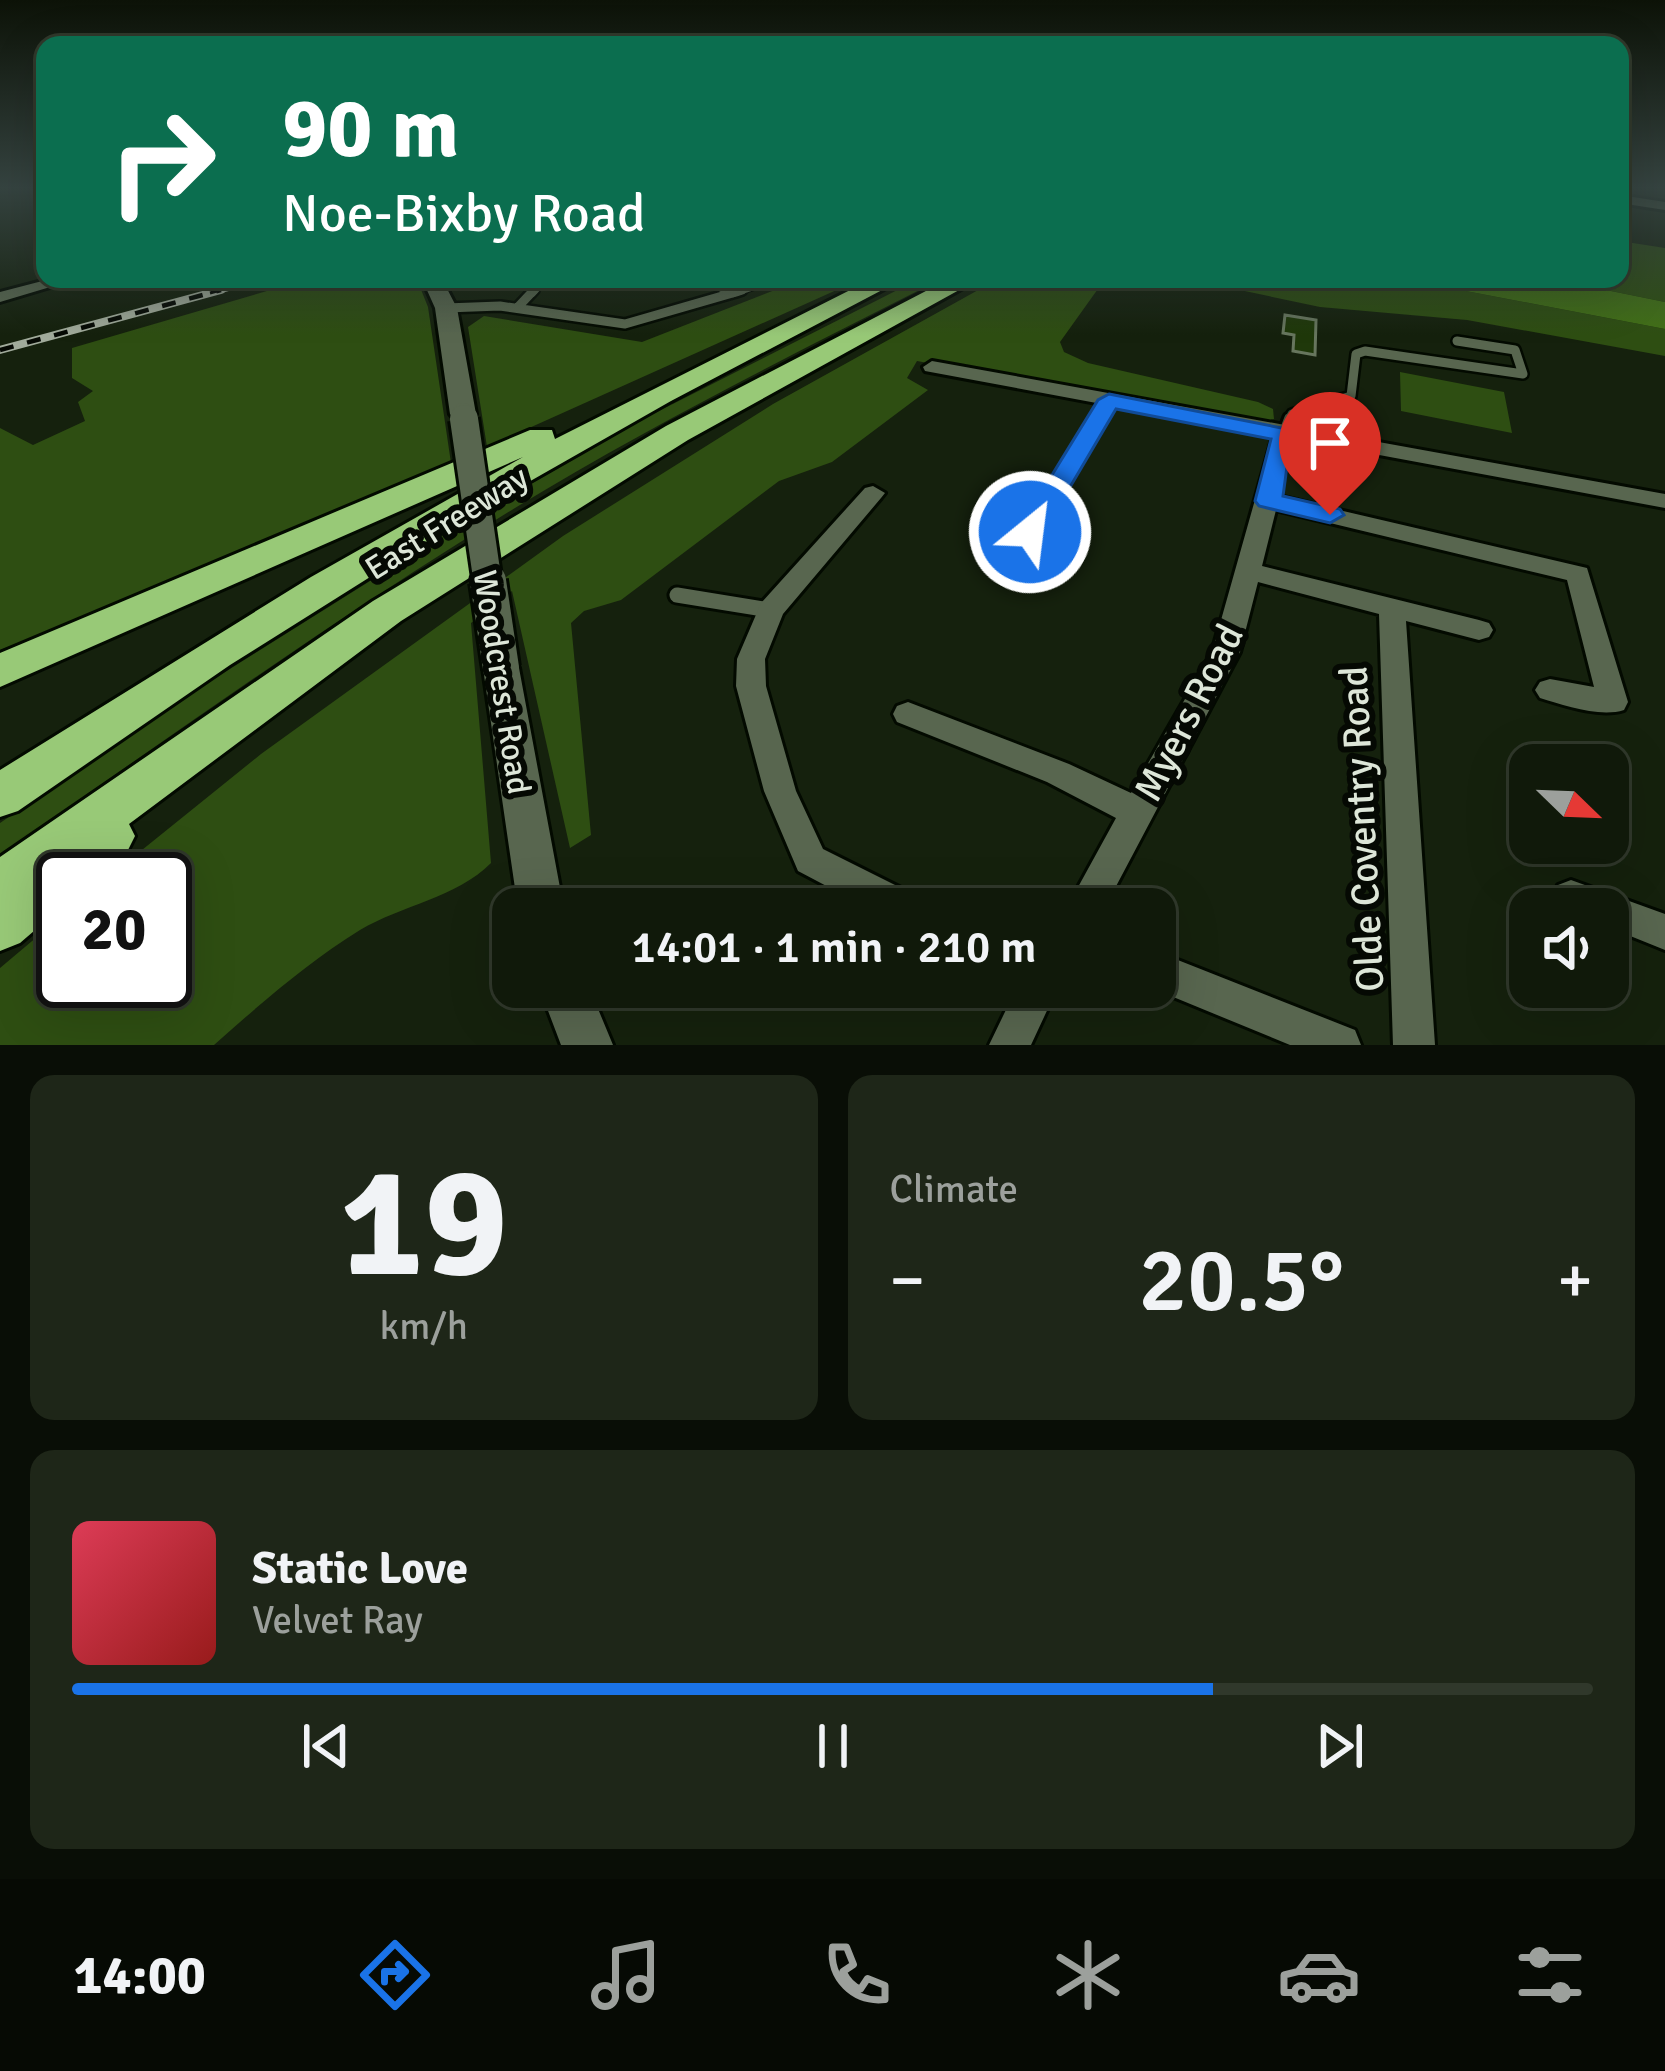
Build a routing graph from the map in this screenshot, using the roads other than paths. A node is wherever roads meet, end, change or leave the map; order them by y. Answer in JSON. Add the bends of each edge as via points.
{"nodes":[{"id":1,"x":36,"y":287,"type":"edge"},
{"id":2,"x":436,"y":288,"type":"edge"},
{"id":3,"x":536,"y":288,"type":"edge"},
{"id":4,"x":726,"y":288,"type":"edge"},
{"id":5,"x":748,"y":288,"type":"edge"},
{"id":6,"x":872,"y":288,"type":"edge"},
{"id":7,"x":950,"y":288,"type":"edge"},
{"id":8,"x":736,"y":292,"type":"junction"},
{"id":9,"x":0,"y":296,"type":"edge"},
{"id":10,"x":517,"y":308,"type":"junction"},
{"id":11,"x":446,"y":309,"type":"junction"},
{"id":12,"x":1512,"y":334,"type":"dead end"},
{"id":13,"x":1457,"y":340,"type":"dead end"},
{"id":14,"x":1515,"y":350,"type":"junction"},
{"id":15,"x":721,"y":360,"type":"junction"},
{"id":16,"x":932,"y":367,"type":"dead end"},
{"id":17,"x":1109,"y":400,"type":"junction"},
{"id":18,"x":1284,"y":435,"type":"junction"},
{"id":19,"x":595,"y":483,"type":"junction"},
{"id":20,"x":873,"y":493,"type":"dead end"},
{"id":21,"x":1269,"y":501,"type":"junction"},
{"id":22,"x":1665,"y":501,"type":"edge"},
{"id":23,"x":1030,"y":532,"type":"dead end"},
{"id":24,"x":1252,"y":572,"type":"junction"},
{"id":25,"x":677,"y":595,"type":"dead end"},
{"id":26,"x":1392,"y":608,"type":"junction"},
{"id":27,"x":771,"y":610,"type":"junction"},
{"id":28,"x":1479,"y":630,"type":"dead end"},
{"id":29,"x":0,"y":671,"type":"edge"},
{"id":30,"x":1550,"y":690,"type":"dead end"},
{"id":31,"x":908,"y":714,"type":"dead end"},
{"id":32,"x":0,"y":796,"type":"edge"},
{"id":33,"x":1138,"y":813,"type":"junction"},
{"id":34,"x":0,"y":888,"type":"edge"},
{"id":35,"x":538,"y":888,"type":"edge"},
{"id":36,"x":862,"y":888,"type":"edge"},
{"id":37,"x":1096,"y":888,"type":"edge"},
{"id":38,"x":1629,"y":918,"type":"edge"},
{"id":39,"x":0,"y":924,"type":"edge"},
{"id":40,"x":1665,"y":932,"type":"edge"},
{"id":41,"x":1176,"y":979,"type":"edge"},
{"id":42,"x":572,"y":1008,"type":"edge"},
{"id":43,"x":1028,"y":1008,"type":"edge"},
{"id":44,"x":587,"y":1045,"type":"edge"},
{"id":45,"x":1010,"y":1045,"type":"edge"},
{"id":46,"x":1340,"y":1045,"type":"edge"},
{"id":47,"x":1414,"y":1045,"type":"edge"}],
"edges":[{"from":1,"to":9,"type":"street"},
{"from":2,"to":11,"type":"street","name":"Woodcrest Road"},
{"from":3,"to":10,"type":"lane"},
{"from":4,"to":8,"type":"lane"},
{"from":5,"to":8,"type":"lane"},
{"from":6,"to":15,"type":"highway","name":"East Freeway"},
{"from":7,"to":19,"type":"highway","name":"East Freeway"},
{"from":8,"to":10,"type":"lane","via":[[625,324]]},
{"from":10,"to":11,"type":"lane"},
{"from":11,"to":35,"type":"street","name":"Woodcrest Road","bridge":true},
{"from":12,"to":14,"type":"lane"},
{"from":13,"to":14,"type":"lane"},
{"from":14,"to":18,"type":"lane","via":[[1523,374],[1356,354],[1351,396],[1292,414]]},
{"from":15,"to":29,"type":"highway"},
{"from":15,"to":32,"type":"highway","name":"East Freeway","via":[[341,577]]},
{"from":16,"to":17,"type":"street"},
{"from":17,"to":18,"type":"street"},
{"from":17,"to":23,"type":"lane"},
{"from":18,"to":21,"type":"street","name":"Myers Road"},
{"from":18,"to":22,"type":"street"},
{"from":19,"to":34,"type":"highway","name":"East Freeway","via":[[387,611]]},
{"from":19,"to":39,"type":"highway","via":[[403,614]]},
{"from":20,"to":27,"type":"street"},
{"from":21,"to":24,"type":"street","name":"Myers Road"},
{"from":21,"to":30,"type":"street","via":[[1578,574],[1613,702]]},
{"from":24,"to":26,"type":"street"},
{"from":24,"to":33,"type":"street","name":"Myers Road","via":[[1210,687]]},
{"from":25,"to":27,"type":"lane"},
{"from":26,"to":28,"type":"street"},
{"from":26,"to":47,"type":"street","name":"Olde Coventry Road"},
{"from":27,"to":36,"type":"street","via":[[751,686],[780,791],[803,849],[820,868]]},
{"from":31,"to":33,"type":"street"},
{"from":33,"to":37,"type":"street","name":"Myers Road"},
{"from":38,"to":40,"type":"street"},
{"from":41,"to":46,"type":"street"},
{"from":42,"to":44,"type":"street"},
{"from":43,"to":45,"type":"street"}]}
